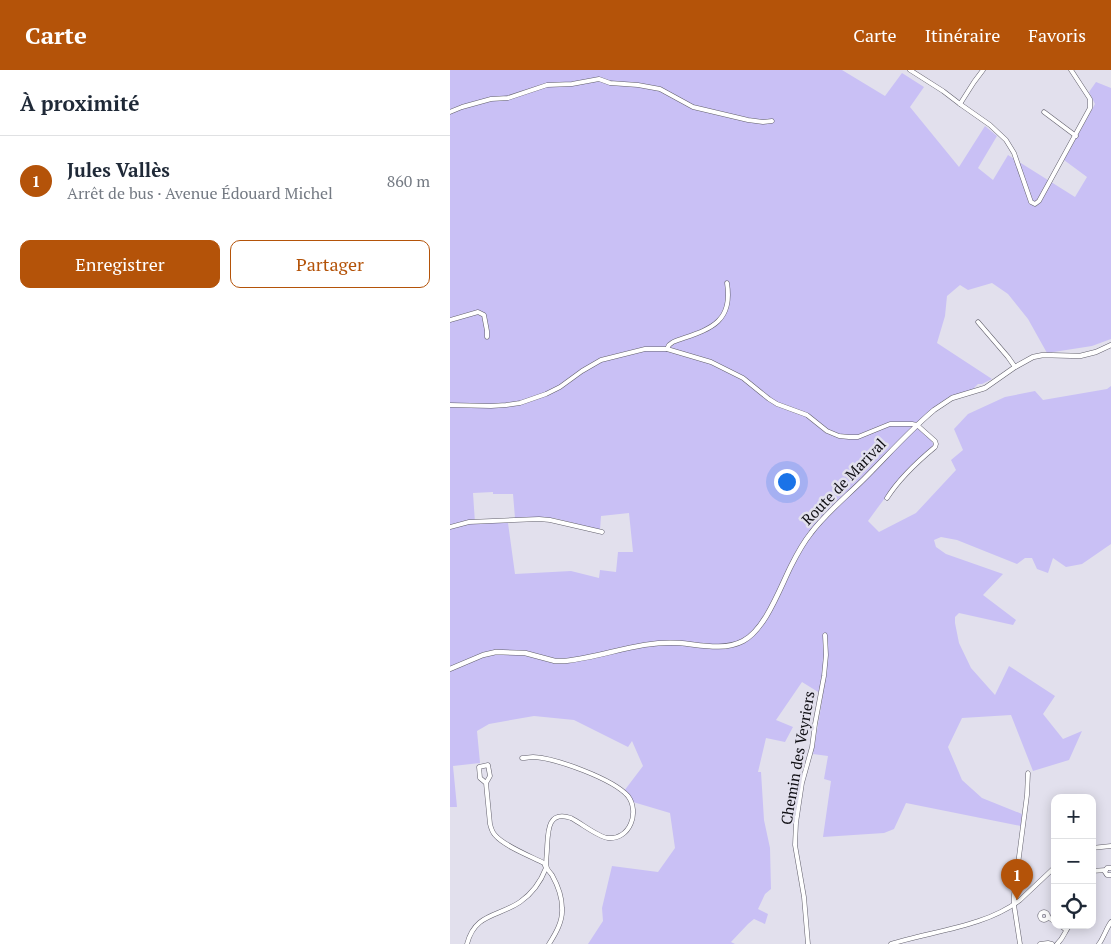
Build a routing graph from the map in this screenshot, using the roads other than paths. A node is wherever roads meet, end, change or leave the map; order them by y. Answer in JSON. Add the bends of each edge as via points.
{"nodes":[{"id":1,"x":910,"y":70,"type":"edge"},
{"id":2,"x":983,"y":70,"type":"edge"},
{"id":3,"x":1071,"y":70,"type":"edge"},
{"id":4,"x":960,"y":104,"type":"junction"},
{"id":5,"x":450,"y":112,"type":"edge"},
{"id":6,"x":1044,"y":112,"type":"dead end"},
{"id":7,"x":772,"y":121,"type":"dead end"},
{"id":8,"x":1076,"y":136,"type":"junction"},
{"id":9,"x":727,"y":283,"type":"dead end"},
{"id":10,"x":450,"y":320,"type":"edge"},
{"id":11,"x":978,"y":322,"type":"dead end"},
{"id":12,"x":487,"y":337,"type":"dead end"},
{"id":13,"x":1111,"y":346,"type":"edge"},
{"id":14,"x":667,"y":349,"type":"junction"},
{"id":15,"x":1015,"y":367,"type":"junction"},
{"id":16,"x":450,"y":405,"type":"edge"},
{"id":17,"x":917,"y":425,"type":"junction"},
{"id":18,"x":887,"y":498,"type":"dead end"},
{"id":19,"x":450,"y":527,"type":"edge"},
{"id":20,"x":602,"y":532,"type":"dead end"},
{"id":21,"x":825,"y":636,"type":"dead end"},
{"id":22,"x":450,"y":670,"type":"edge"},
{"id":23,"x":522,"y":758,"type":"dead end"},
{"id":24,"x":1028,"y":773,"type":"dead end"},
{"id":25,"x":486,"y":783,"type":"junction"},
{"id":26,"x":1111,"y":846,"type":"edge"},
{"id":27,"x":1096,"y":848,"type":"edge"},
{"id":28,"x":546,"y":868,"type":"junction"},
{"id":29,"x":1111,"y":868,"type":"edge"},
{"id":30,"x":1106,"y":870,"type":"junction"},
{"id":31,"x":1051,"y":871,"type":"edge"},
{"id":32,"x":1096,"y":871,"type":"edge"},
{"id":33,"x":1111,"y":875,"type":"edge"},
{"id":34,"x":1014,"y":905,"type":"junction"},
{"id":35,"x":1048,"y":917,"type":"dead end"},
{"id":36,"x":1051,"y":919,"type":"edge"},
{"id":37,"x":1111,"y":922,"type":"edge"},
{"id":38,"x":1066,"y":930,"type":"edge"},
{"id":39,"x":468,"y":944,"type":"edge"},
{"id":40,"x":549,"y":944,"type":"edge"},
{"id":41,"x":808,"y":944,"type":"edge"},
{"id":42,"x":892,"y":944,"type":"edge"},
{"id":43,"x":1020,"y":944,"type":"edge"},
{"id":44,"x":1040,"y":944,"type":"edge"},
{"id":45,"x":1052,"y":944,"type":"edge"},
{"id":46,"x":1057,"y":944,"type":"edge"},
{"id":47,"x":1099,"y":944,"type":"edge"}],
"edges":[{"from":1,"to":4,"type":"street"},
{"from":2,"to":4,"type":"street"},
{"from":3,"to":8,"type":"street","via":[[1090,100],[1090,108]]},
{"from":4,"to":8,"type":"street","via":[[1006,140],[1014,153],[1031,202],[1035,204]]},
{"from":5,"to":7,"type":"street","via":[[548,85],[600,79],[660,89],[693,106],[748,120]]},
{"from":6,"to":8,"type":"street"},
{"from":9,"to":14,"type":"street","via":[[729,295],[720,320],[673,342]]},
{"from":10,"to":12,"type":"street","via":[[481,312]]},
{"from":11,"to":15,"type":"street"},
{"from":13,"to":15,"type":"main road","name":"Route de Marival","via":[[1080,356],[1043,354]]},
{"from":14,"to":16,"type":"street","via":[[645,349],[601,360],[560,387],[520,403]]},
{"from":14,"to":17,"type":"street","via":[[711,362],[743,378],[777,404],[807,415],[839,436],[858,437],[890,424]]},
{"from":15,"to":17,"type":"main road","name":"Route de Marival","via":[[984,388],[946,401]]},
{"from":17,"to":18,"type":"street","via":[[935,442],[935,447],[919,460]]},
{"from":17,"to":22,"type":"main road","name":"Route de Marival","via":[[811,533],[764,620],[757,631],[745,640],[724,647],[652,643],[565,661],[525,653],[496,652]]},
{"from":19,"to":20,"type":"street","via":[[469,522],[538,519]]},
{"from":21,"to":41,"type":"street","name":"Chemin des Veyriers","via":[[824,676],[796,823]]},
{"from":23,"to":28,"type":"street","via":[[553,760],[590,773],[622,790],[634,809],[628,829],[612,838],[572,818],[561,815],[554,819],[548,832]]},
{"from":24,"to":34,"type":"street"},
{"from":25,"to":25,"type":"street","via":[[480,778],[479,767],[488,766],[490,776]]},
{"from":25,"to":28,"type":"street","via":[[492,831],[502,842],[544,862]]},
{"from":26,"to":27,"type":"street"},
{"from":28,"to":39,"type":"street","via":[[529,895],[485,918],[470,933]]},
{"from":28,"to":40,"type":"street","via":[[559,892],[562,908],[559,927]]},
{"from":29,"to":30,"type":"street"},
{"from":30,"to":32,"type":"street"},
{"from":30,"to":33,"type":"street","via":[[1106,874]]},
{"from":31,"to":34,"type":"street"},
{"from":34,"to":42,"type":"street","via":[[979,921]]},
{"from":34,"to":43,"type":"street"},
{"from":35,"to":36,"type":"street"},
{"from":37,"to":47,"type":"street"},
{"from":38,"to":46,"type":"street"},
{"from":44,"to":45,"type":"street"}]}
